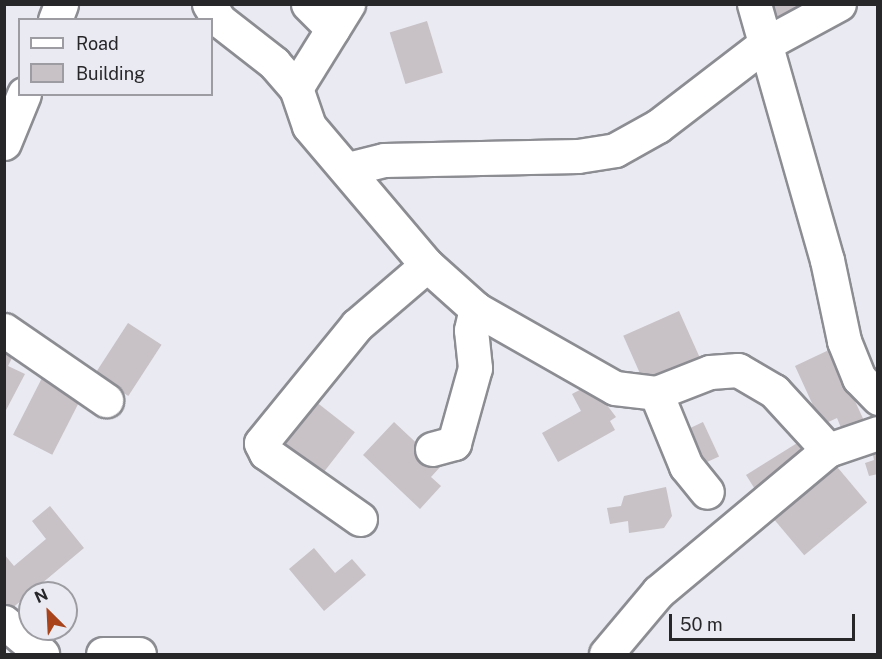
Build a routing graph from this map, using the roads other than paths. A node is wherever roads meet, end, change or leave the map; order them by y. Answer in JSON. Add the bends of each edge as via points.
{"nodes":[{"id":1,"x":209,"y":4,"type":"edge"},
{"id":2,"x":308,"y":4,"type":"edge"},
{"id":3,"x":754,"y":4,"type":"edge"},
{"id":4,"x":839,"y":4,"type":"edge"},
{"id":5,"x":340,"y":17,"type":"edge"},
{"id":6,"x":765,"y":44,"type":"junction"},
{"id":7,"x":296,"y":88,"type":"junction"},
{"id":8,"x":23,"y":96,"type":"edge"},
{"id":9,"x":4,"y":143,"type":"edge"},
{"id":10,"x":348,"y":169,"type":"junction"},
{"id":11,"x":427,"y":265,"type":"junction"},
{"id":12,"x":476,"y":309,"type":"junction"},
{"id":13,"x":4,"y":330,"type":"edge"},
{"id":14,"x":656,"y":393,"type":"junction"},
{"id":15,"x":878,"y":398,"type":"edge"},
{"id":16,"x":106,"y":400,"type":"dead end"},
{"id":17,"x":878,"y":433,"type":"edge"},
{"id":18,"x":432,"y":449,"type":"dead end"},
{"id":19,"x":828,"y":450,"type":"junction"},
{"id":20,"x":707,"y":492,"type":"dead end"},
{"id":21,"x":360,"y":519,"type":"dead end"},
{"id":22,"x":4,"y":622,"type":"edge"},
{"id":23,"x":42,"y":654,"type":"edge"},
{"id":24,"x":103,"y":654,"type":"edge"},
{"id":25,"x":139,"y":654,"type":"edge"},
{"id":26,"x":606,"y":654,"type":"edge"}],
"edges":[{"from":1,"to":7,"type":"street","via":[[219,20],[274,63]]},
{"from":2,"to":5,"type":"street"},
{"from":3,"to":6,"type":"street"},
{"from":4,"to":6,"type":"street"},
{"from":5,"to":7,"type":"street"},
{"from":6,"to":10,"type":"street","via":[[658,126],[615,150],[578,156],[384,160]]},
{"from":6,"to":15,"type":"street","via":[[827,260],[844,341],[859,378]]},
{"from":7,"to":10,"type":"street","via":[[309,126]]},
{"from":8,"to":9,"type":"street"},
{"from":10,"to":11,"type":"street"},
{"from":11,"to":12,"type":"street"},
{"from":11,"to":21,"type":"street","via":[[357,325],[261,443],[266,453]]},
{"from":12,"to":14,"type":"street","via":[[615,388]]},
{"from":12,"to":18,"type":"street","via":[[471,330],[475,368],[454,443]]},
{"from":13,"to":16,"type":"street"},
{"from":14,"to":19,"type":"street","via":[[710,372],[738,370],[774,391]]},
{"from":14,"to":20,"type":"street","via":[[686,466]]},
{"from":17,"to":19,"type":"street"},
{"from":19,"to":26,"type":"street","via":[[658,592]]},
{"from":22,"to":23,"type":"street"},
{"from":24,"to":25,"type":"street"}]}
